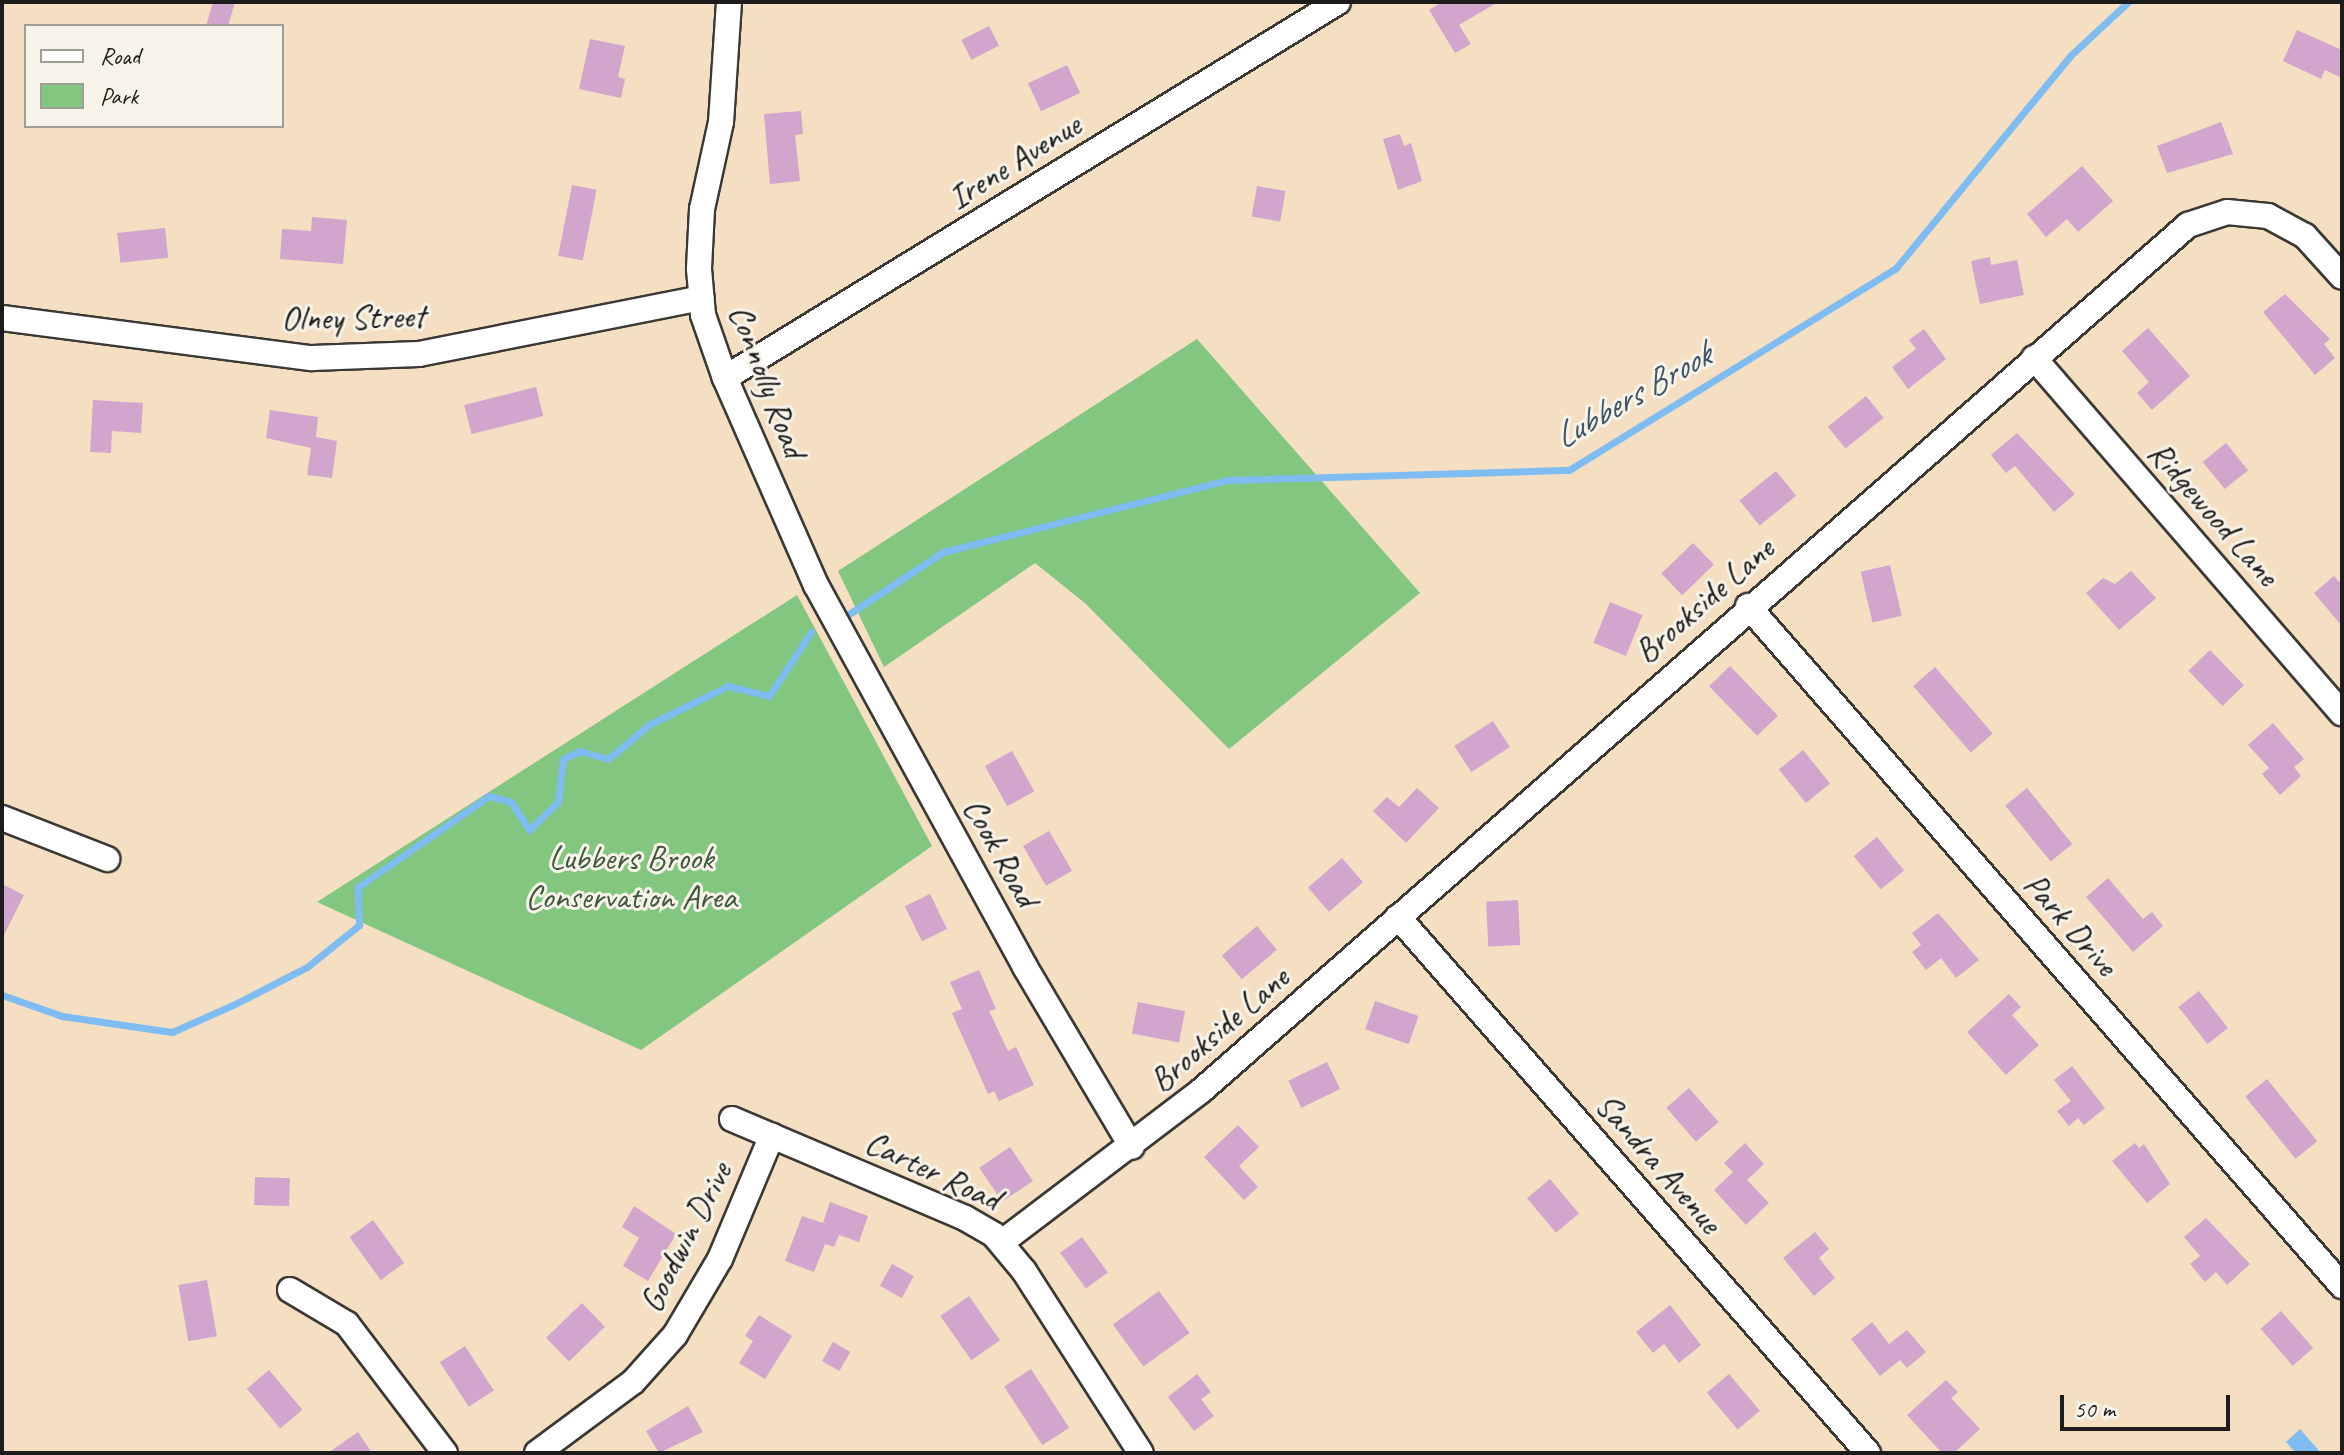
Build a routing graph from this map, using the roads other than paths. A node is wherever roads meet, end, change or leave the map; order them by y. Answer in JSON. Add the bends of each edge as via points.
{"nodes":[{"id":1,"x":729,"y":2,"type":"edge"},
{"id":2,"x":1338,"y":2,"type":"edge"},
{"id":3,"x":2342,"y":277,"type":"edge"},
{"id":4,"x":701,"y":298,"type":"junction"},
{"id":5,"x":2,"y":318,"type":"edge"},
{"id":6,"x":2034,"y":358,"type":"junction"},
{"id":7,"x":725,"y":378,"type":"junction"},
{"id":8,"x":816,"y":585,"type":"joint"},
{"id":9,"x":1748,"y":606,"type":"junction"},
{"id":10,"x":2342,"y":713,"type":"edge"},
{"id":11,"x":2,"y":818,"type":"edge"},
{"id":12,"x":107,"y":859,"type":"dead end"},
{"id":13,"x":1398,"y":917,"type":"junction"},
{"id":14,"x":732,"y":1119,"type":"dead end"},
{"id":15,"x":772,"y":1135,"type":"junction"},
{"id":16,"x":1132,"y":1147,"type":"junction"},
{"id":17,"x":1002,"y":1242,"type":"junction"},
{"id":18,"x":2342,"y":1286,"type":"edge"},
{"id":19,"x":290,"y":1290,"type":"dead end"},
{"id":20,"x":445,"y":1453,"type":"edge"},
{"id":21,"x":537,"y":1453,"type":"edge"},
{"id":22,"x":1141,"y":1453,"type":"edge"},
{"id":23,"x":1868,"y":1453,"type":"edge"}],
"edges":[{"from":1,"to":4,"type":"street","name":"Connolly Road","via":[[721,122],[702,209]]},
{"from":2,"to":7,"type":"street","name":"Irene Avenue"},
{"from":3,"to":6,"type":"street","name":"Brookside Lane","via":[[2288,224],[2248,212],[2217,214],[2180,231]]},
{"from":4,"to":5,"type":"street","name":"Olney Street","via":[[419,354],[312,358]]},
{"from":4,"to":7,"type":"street","name":"Connolly Road"},
{"from":6,"to":9,"type":"street","name":"Brookside Lane"},
{"from":6,"to":10,"type":"street","name":"Ridgewood Lane"},
{"from":7,"to":8,"type":"street","name":"Connolly Road"},
{"from":8,"to":16,"type":"street","name":"Cook Road","via":[[1025,967]]},
{"from":9,"to":13,"type":"street","name":"Brookside Lane"},
{"from":9,"to":18,"type":"street","name":"Park Drive"},
{"from":11,"to":12,"type":"street"},
{"from":13,"to":16,"type":"street","name":"Brookside Lane"},
{"from":13,"to":23,"type":"street","name":"Sandra Avenue"},
{"from":14,"to":15,"type":"street","name":"Carter Road"},
{"from":15,"to":17,"type":"street","name":"Carter Road","via":[[965,1218]]},
{"from":15,"to":21,"type":"street","name":"Goodwin Drive","via":[[720,1259],[675,1335],[633,1382]]},
{"from":16,"to":17,"type":"street","name":"Brookside Lane"},
{"from":17,"to":22,"type":"street","name":"Carter Road"},
{"from":19,"to":20,"type":"street","via":[[347,1324]]}]}
